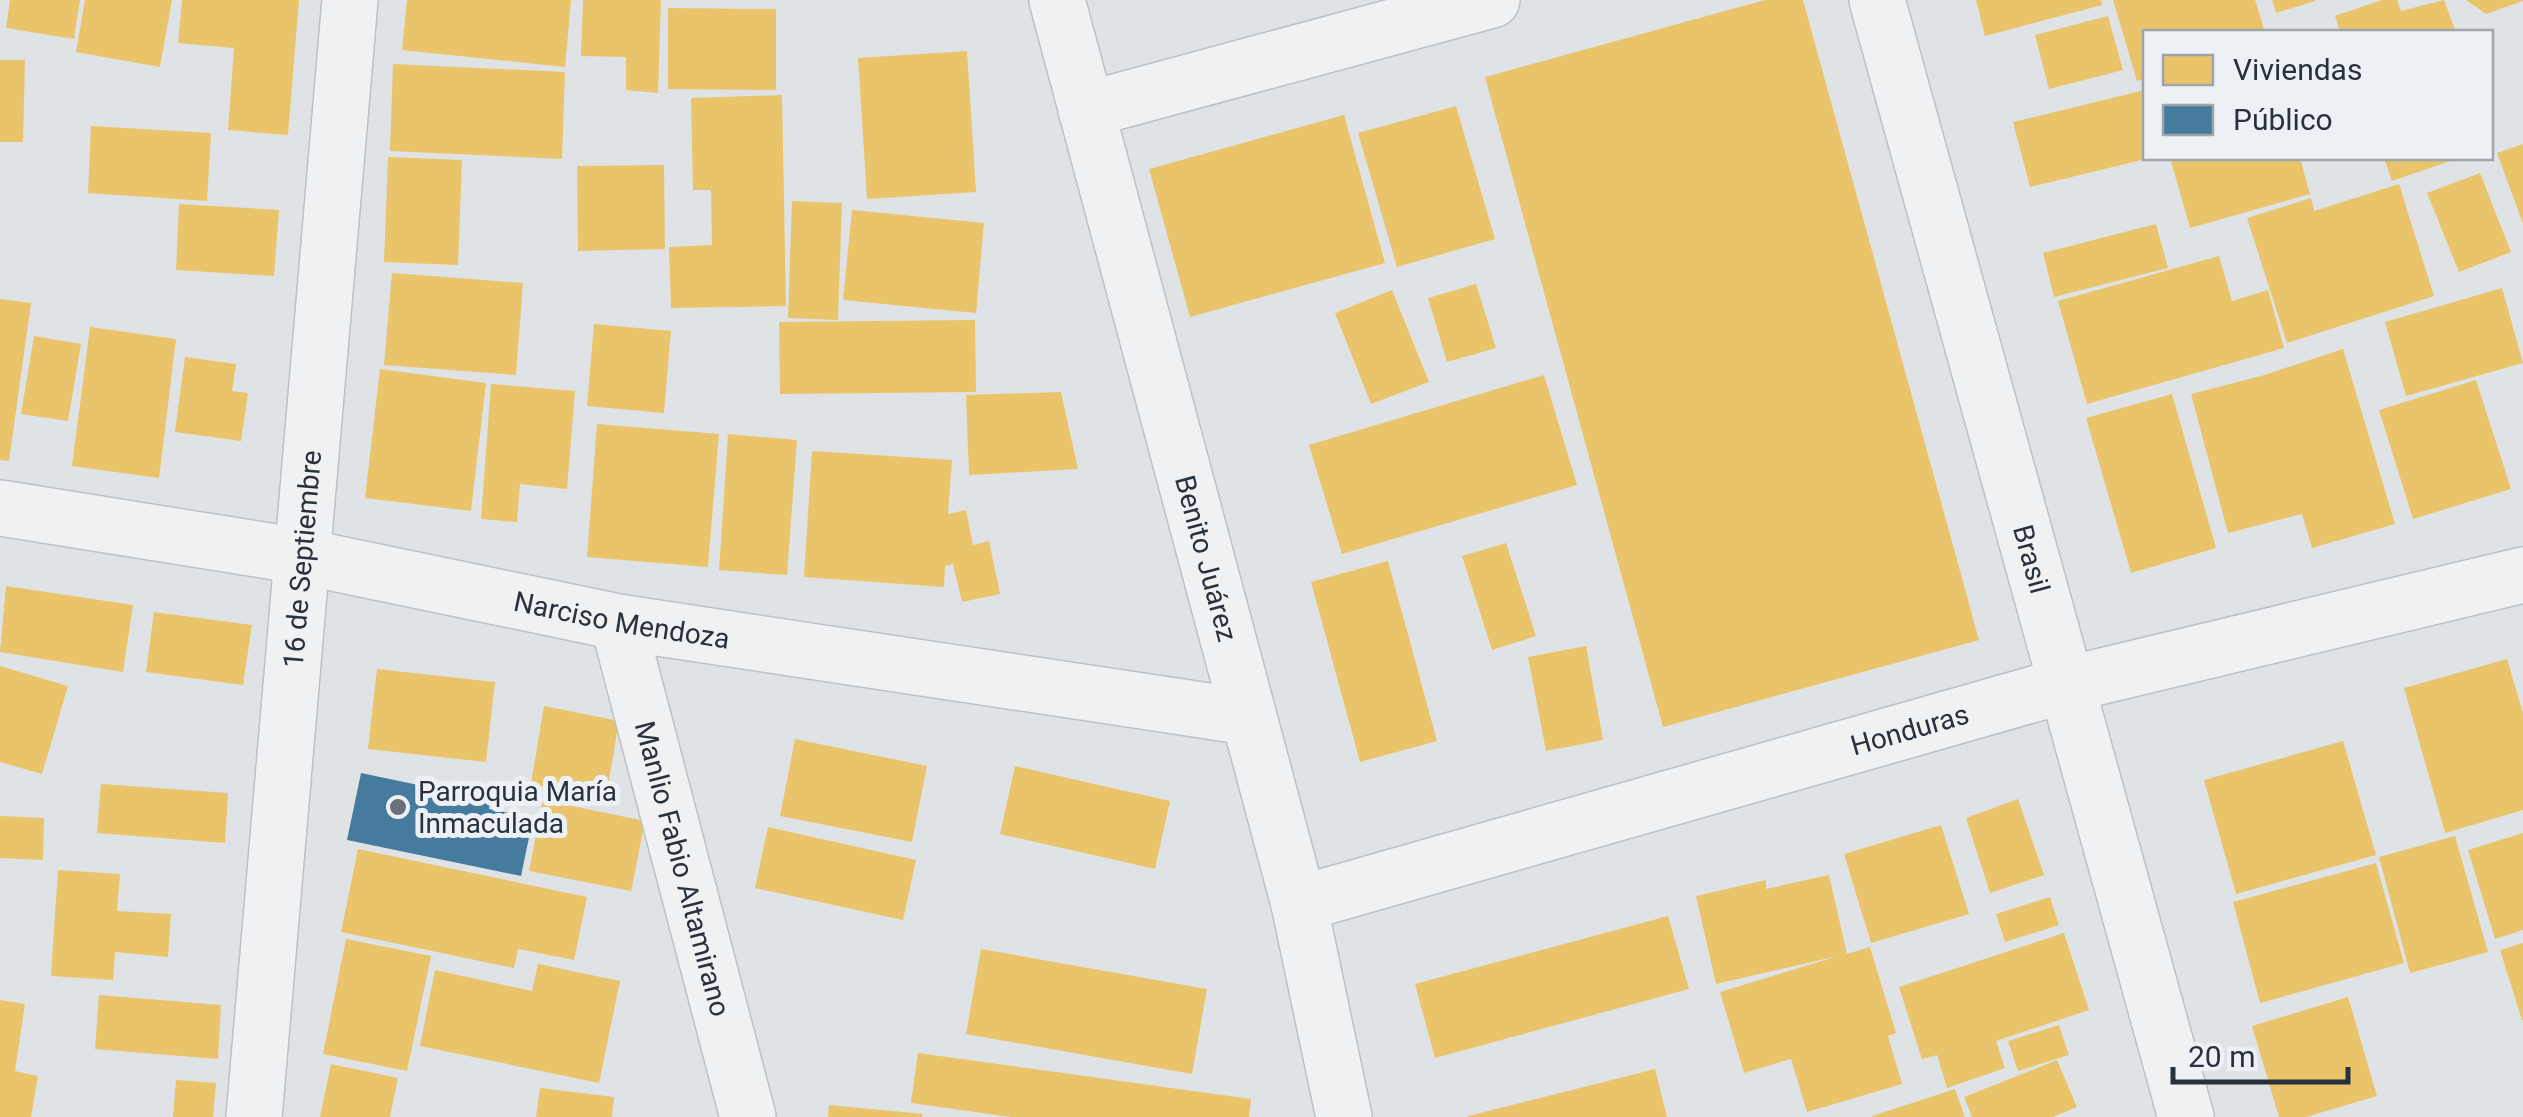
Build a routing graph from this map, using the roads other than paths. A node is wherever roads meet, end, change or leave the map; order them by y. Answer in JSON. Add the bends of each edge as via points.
{"nodes":[{"id":1,"x":350,"y":0,"type":"edge"},
{"id":2,"x":1057,"y":0,"type":"edge"},
{"id":3,"x":1492,"y":0,"type":"edge"},
{"id":4,"x":1877,"y":0,"type":"edge"},
{"id":5,"x":1086,"y":110,"type":"junction"},
{"id":6,"x":0,"y":508,"type":"edge"},
{"id":7,"x":300,"y":556,"type":"junction"},
{"id":8,"x":2523,"y":575,"type":"edge"},
{"id":9,"x":618,"y":622,"type":"junction"},
{"id":10,"x":2069,"y":684,"type":"junction"},
{"id":11,"x":1248,"y":717,"type":"junction"},
{"id":12,"x":1299,"y":904,"type":"junction"},
{"id":13,"x":254,"y":1117,"type":"edge"},
{"id":14,"x":748,"y":1117,"type":"edge"},
{"id":15,"x":1344,"y":1117,"type":"edge"},
{"id":16,"x":2186,"y":1117,"type":"edge"}],
"edges":[{"from":1,"to":7,"type":"street","name":"16 de Septiembre"},
{"from":2,"to":5,"type":"street","name":"Benito Juárez"},
{"from":3,"to":5,"type":"street"},
{"from":4,"to":10,"type":"street","name":"Brasil"},
{"from":5,"to":11,"type":"street","name":"Benito Juárez"},
{"from":6,"to":7,"type":"street","name":"Narciso Mendoza"},
{"from":7,"to":9,"type":"street","name":"Narciso Mendoza"},
{"from":7,"to":13,"type":"street","name":"16 de Septiembre"},
{"from":8,"to":10,"type":"street","name":"Honduras"},
{"from":9,"to":11,"type":"street","name":"Narciso Mendoza"},
{"from":9,"to":14,"type":"street","name":"Manlio Fabio Altamirano"},
{"from":10,"to":12,"type":"street","name":"Honduras"},
{"from":10,"to":16,"type":"street","name":"Brasil"},
{"from":11,"to":12,"type":"street","name":"Benito Juárez"},
{"from":12,"to":15,"type":"street","name":"Benito Juárez"}]}
